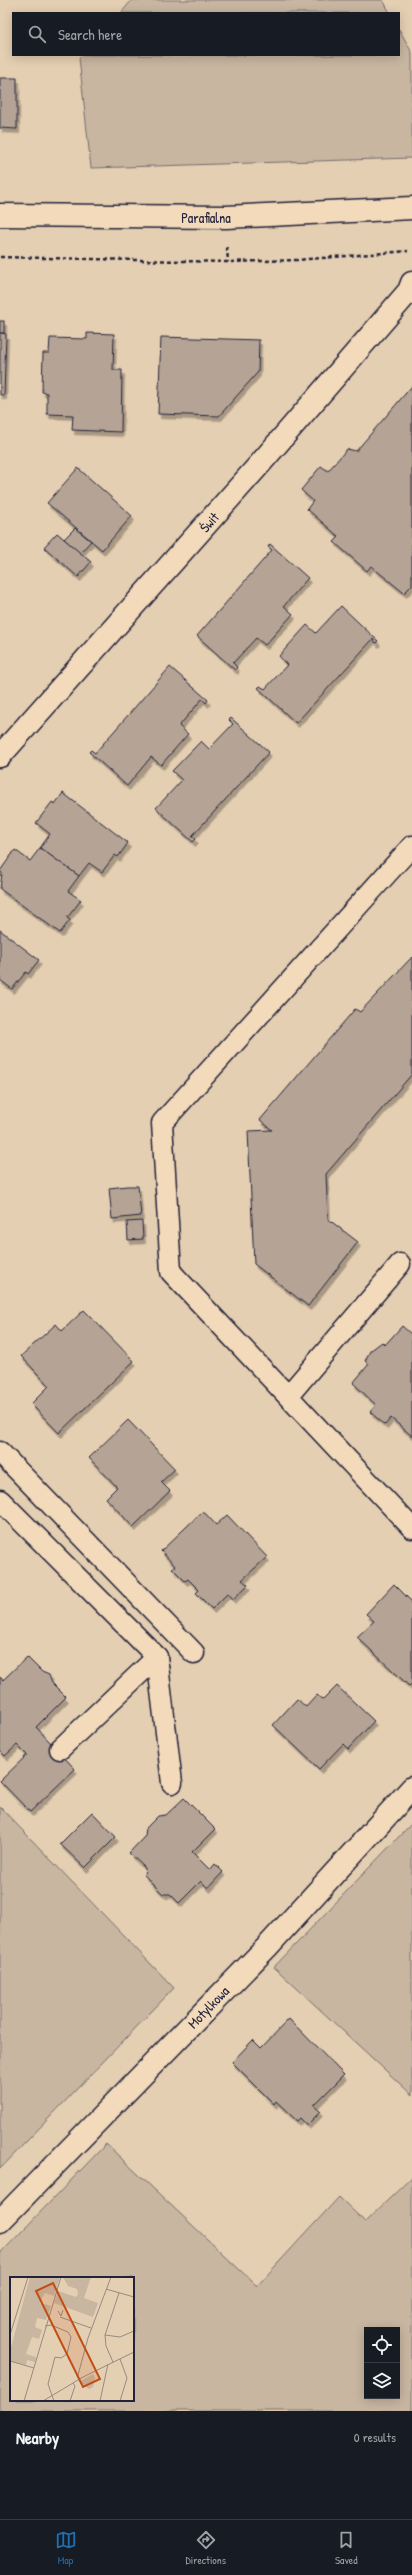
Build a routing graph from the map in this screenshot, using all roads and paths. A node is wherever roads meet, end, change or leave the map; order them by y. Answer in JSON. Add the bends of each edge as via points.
{"nodes":[{"id":1,"x":412,"y":208,"type":"edge"},
{"id":2,"x":0,"y":215,"type":"edge"},
{"id":3,"x":412,"y":251,"type":"edge"},
{"id":4,"x":0,"y":257,"type":"edge"},
{"id":5,"x":412,"y":283,"type":"edge"},
{"id":6,"x":0,"y":756,"type":"edge"},
{"id":7,"x":412,"y":846,"type":"edge"},
{"id":8,"x":400,"y":1264,"type":"dead end"},
{"id":9,"x":288,"y":1396,"type":"junction"},
{"id":10,"x":0,"y":1452,"type":"edge"},
{"id":11,"x":0,"y":1500,"type":"edge"},
{"id":12,"x":412,"y":1528,"type":"edge"},
{"id":13,"x":194,"y":1653,"type":"dead end"},
{"id":14,"x":157,"y":1657,"type":"junction"},
{"id":15,"x":60,"y":1749,"type":"dead end"},
{"id":16,"x":172,"y":1783,"type":"dead end"},
{"id":17,"x":412,"y":1788,"type":"edge"},
{"id":18,"x":0,"y":2221,"type":"edge"}],
"edges":[{"from":1,"to":2,"type":"street","name":"Parafialna","via":[[226,217]]},
{"from":3,"to":4,"type":"path","via":[[297,260],[228,262]]},
{"from":5,"to":6,"type":"street","name":"Świt","via":[[409,291],[269,454]]},
{"from":7,"to":9,"type":"lane","via":[[162,1123],[171,1272]]},
{"from":8,"to":9,"type":"lane"},
{"from":9,"to":12,"type":"lane"},
{"from":10,"to":13,"type":"lane"},
{"from":11,"to":14,"type":"lane"},
{"from":14,"to":15,"type":"lane"},
{"from":14,"to":16,"type":"lane"},
{"from":17,"to":18,"type":"street","name":"Motylkowa","via":[[267,1946]]}]}
